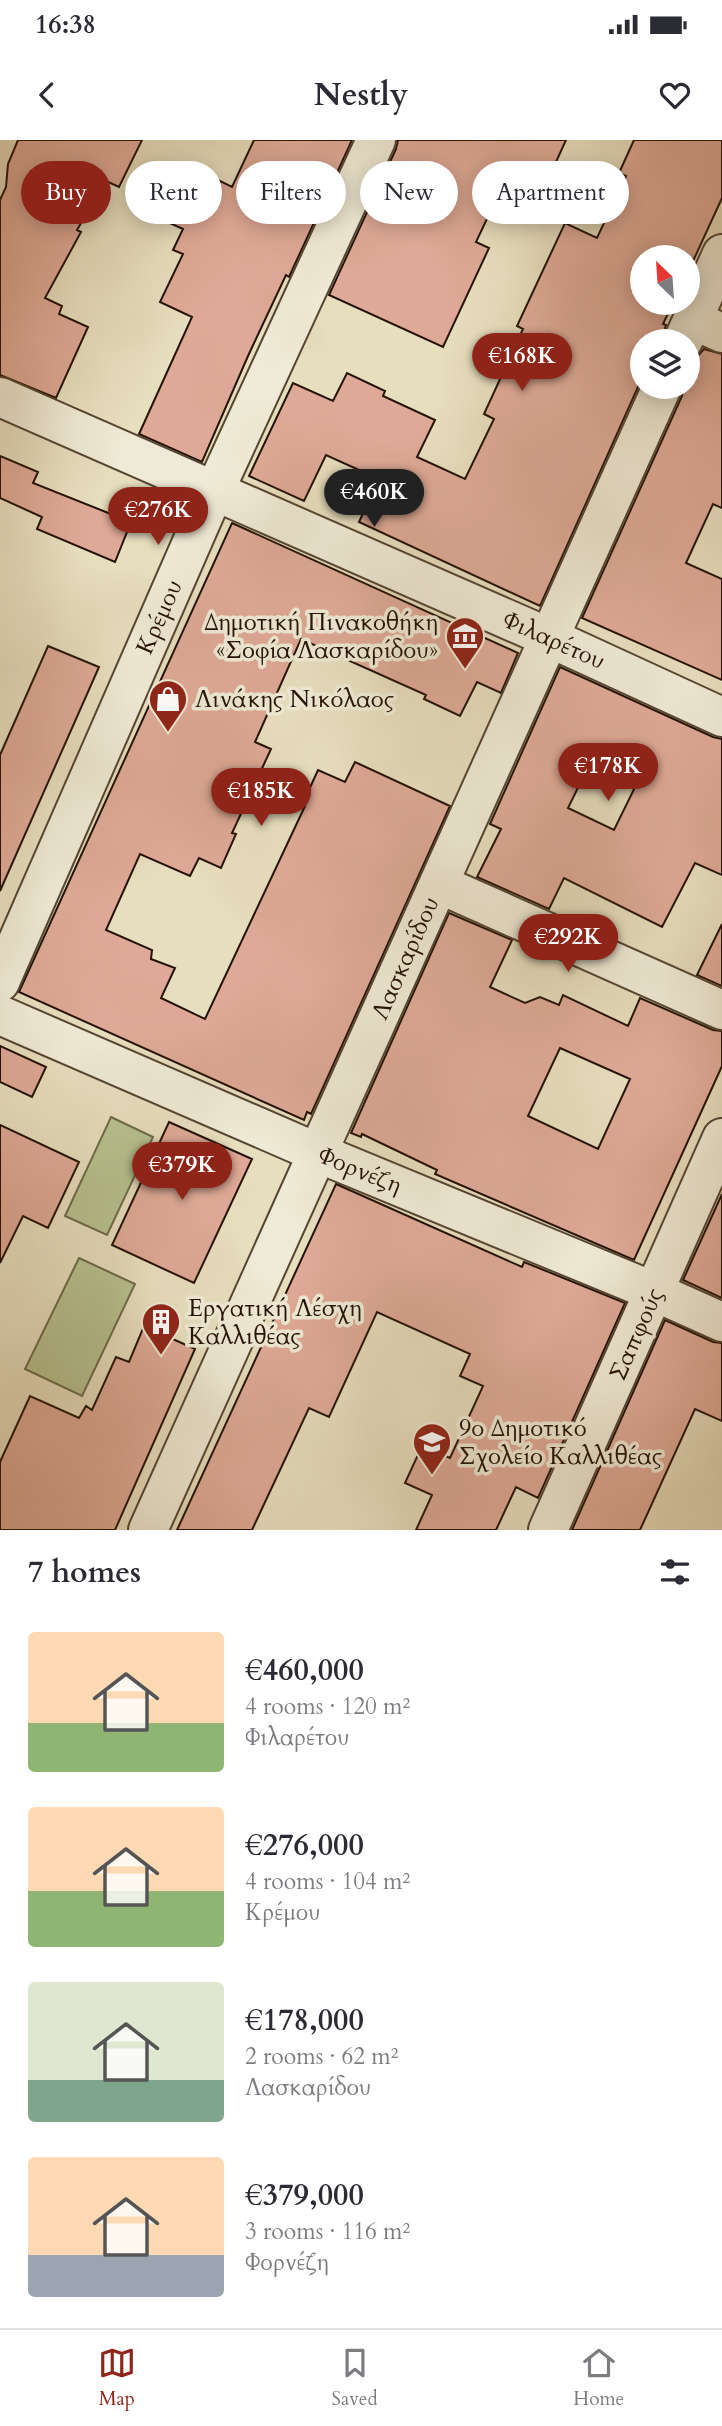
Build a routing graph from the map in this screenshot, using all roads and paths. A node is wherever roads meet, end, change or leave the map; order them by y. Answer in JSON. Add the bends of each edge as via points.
{"nodes":[{"id":1,"x":376,"y":140,"type":"edge"},
{"id":2,"x":722,"y":254,"type":"edge"},
{"id":3,"x":700,"y":329,"type":"edge"},
{"id":4,"x":0,"y":397,"type":"edge"},
{"id":5,"x":658,"y":399,"type":"edge"},
{"id":6,"x":214,"y":492,"type":"junction"},
{"id":7,"x":550,"y":638,"type":"junction"},
{"id":8,"x":722,"y":717,"type":"edge"},
{"id":9,"x":439,"y":884,"type":"junction"},
{"id":10,"x":0,"y":982,"type":"edge"},
{"id":11,"x":722,"y":1010,"type":"edge"},
{"id":12,"x":0,"y":1015,"type":"edge"},
{"id":13,"x":722,"y":1138,"type":"edge"},
{"id":14,"x":318,"y":1153,"type":"junction"},
{"id":15,"x":655,"y":1292,"type":"junction"},
{"id":16,"x":722,"y":1322,"type":"edge"},
{"id":17,"x":149,"y":1530,"type":"edge"},
{"id":18,"x":548,"y":1530,"type":"edge"}],
"edges":[{"from":1,"to":6,"type":"street","name":"Κρέμου"},
{"from":2,"to":3,"type":"street"},
{"from":4,"to":6,"type":"street","name":"Φιλαρέτου"},
{"from":5,"to":7,"type":"street","name":"Λασκαρίδου"},
{"from":6,"to":7,"type":"street","name":"Φιλαρέτου"},
{"from":6,"to":10,"type":"street","name":"Κρέμου"},
{"from":7,"to":8,"type":"street","name":"Φιλαρέτου"},
{"from":7,"to":9,"type":"street","name":"Λασκαρίδου"},
{"from":9,"to":11,"type":"street"},
{"from":9,"to":14,"type":"street","name":"Λασκαρίδου"},
{"from":12,"to":14,"type":"street","name":"Φορνέζη"},
{"from":13,"to":15,"type":"street","name":"Σαπφούς"},
{"from":14,"to":15,"type":"street","name":"Φορνέζη"},
{"from":14,"to":17,"type":"street","name":"Λασκαρίδου"},
{"from":15,"to":16,"type":"street","name":"Φορνέζη"},
{"from":15,"to":18,"type":"street","name":"Σαπφούς"}]}
